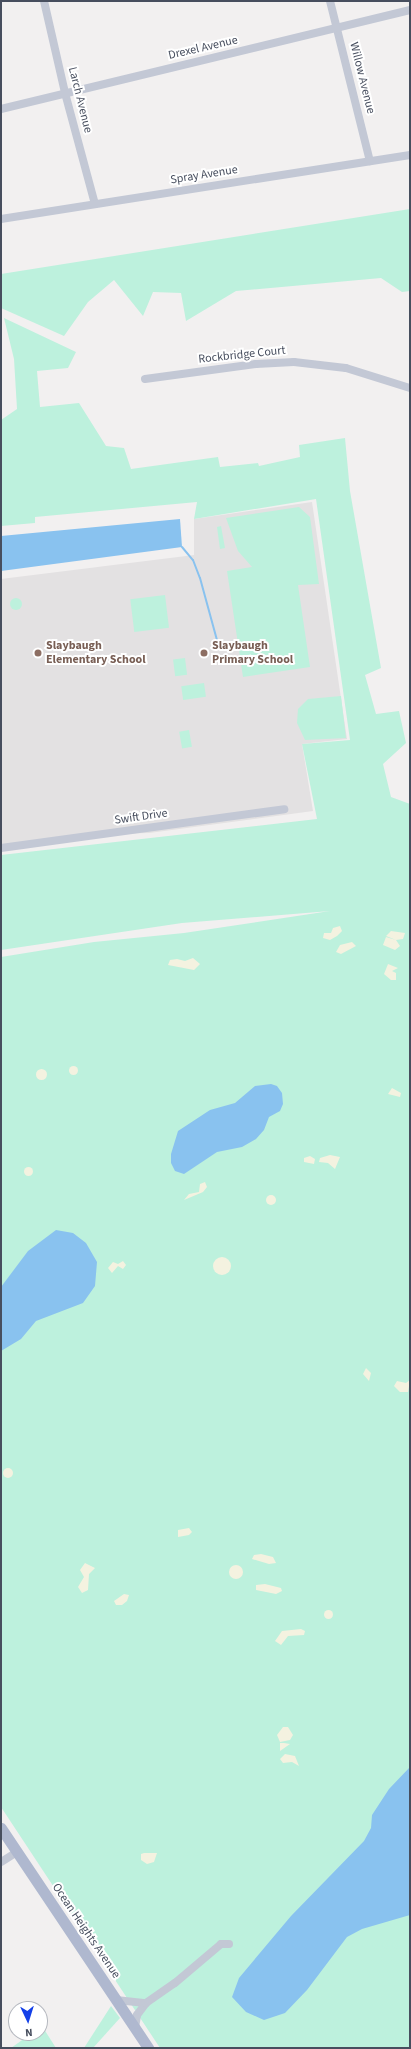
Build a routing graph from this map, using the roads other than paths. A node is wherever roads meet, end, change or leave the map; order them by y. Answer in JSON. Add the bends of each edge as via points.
{"nodes":[{"id":1,"x":44,"y":1,"type":"edge"},
{"id":2,"x":330,"y":1,"type":"edge"},
{"id":3,"x":410,"y":10,"type":"edge"},
{"id":4,"x":337,"y":28,"type":"junction"},
{"id":5,"x":65,"y":93,"type":"junction"},
{"id":6,"x":1,"y":109,"type":"edge"},
{"id":7,"x":410,"y":154,"type":"edge"},
{"id":8,"x":370,"y":161,"type":"junction"},
{"id":9,"x":95,"y":204,"type":"junction"},
{"id":10,"x":1,"y":218,"type":"edge"},
{"id":11,"x":145,"y":379,"type":"dead end"},
{"id":12,"x":410,"y":388,"type":"edge"},
{"id":13,"x":284,"y":810,"type":"dead end"},
{"id":14,"x":1,"y":848,"type":"edge"},
{"id":15,"x":1,"y":1828,"type":"edge"},
{"id":16,"x":17,"y":1852,"type":"junction"},
{"id":17,"x":1,"y":1862,"type":"edge"},
{"id":18,"x":229,"y":1944,"type":"dead end"},
{"id":19,"x":116,"y":2000,"type":"junction"},
{"id":20,"x":146,"y":2003,"type":"junction"},
{"id":21,"x":135,"y":2028,"type":"junction"},
{"id":22,"x":148,"y":2048,"type":"edge"}],
"edges":[{"from":1,"to":5,"type":"street","name":"Larch Avenue"},
{"from":2,"to":4,"type":"street","name":"Willow Avenue"},
{"from":3,"to":4,"type":"street","name":"Drexel Avenue"},
{"from":4,"to":5,"type":"street","name":"Drexel Avenue"},
{"from":4,"to":8,"type":"street","name":"Willow Avenue"},
{"from":5,"to":6,"type":"street","name":"Drexel Avenue"},
{"from":5,"to":9,"type":"street","name":"Larch Avenue"},
{"from":7,"to":8,"type":"street","name":"Spray Avenue"},
{"from":8,"to":9,"type":"street","name":"Spray Avenue"},
{"from":9,"to":10,"type":"street","name":"Spray Avenue"},
{"from":11,"to":12,"type":"street","name":"Rockbridge Court","via":[[256,364],[294,362],[346,368]]},
{"from":13,"to":14,"type":"street","name":"Swift Drive"},
{"from":15,"to":16,"type":"main road","name":"Ocean Heights Avenue"},
{"from":16,"to":17,"type":"street"},
{"from":16,"to":19,"type":"main road","name":"Ocean Heights Avenue"},
{"from":18,"to":20,"type":"street","via":[[221,1944],[175,1983]]},
{"from":19,"to":20,"type":"street"},
{"from":19,"to":21,"type":"main road","name":"Ocean Heights Avenue"},
{"from":20,"to":21,"type":"street","via":[[136,2015]]},
{"from":21,"to":22,"type":"main road","name":"Ocean Heights Avenue"}]}
